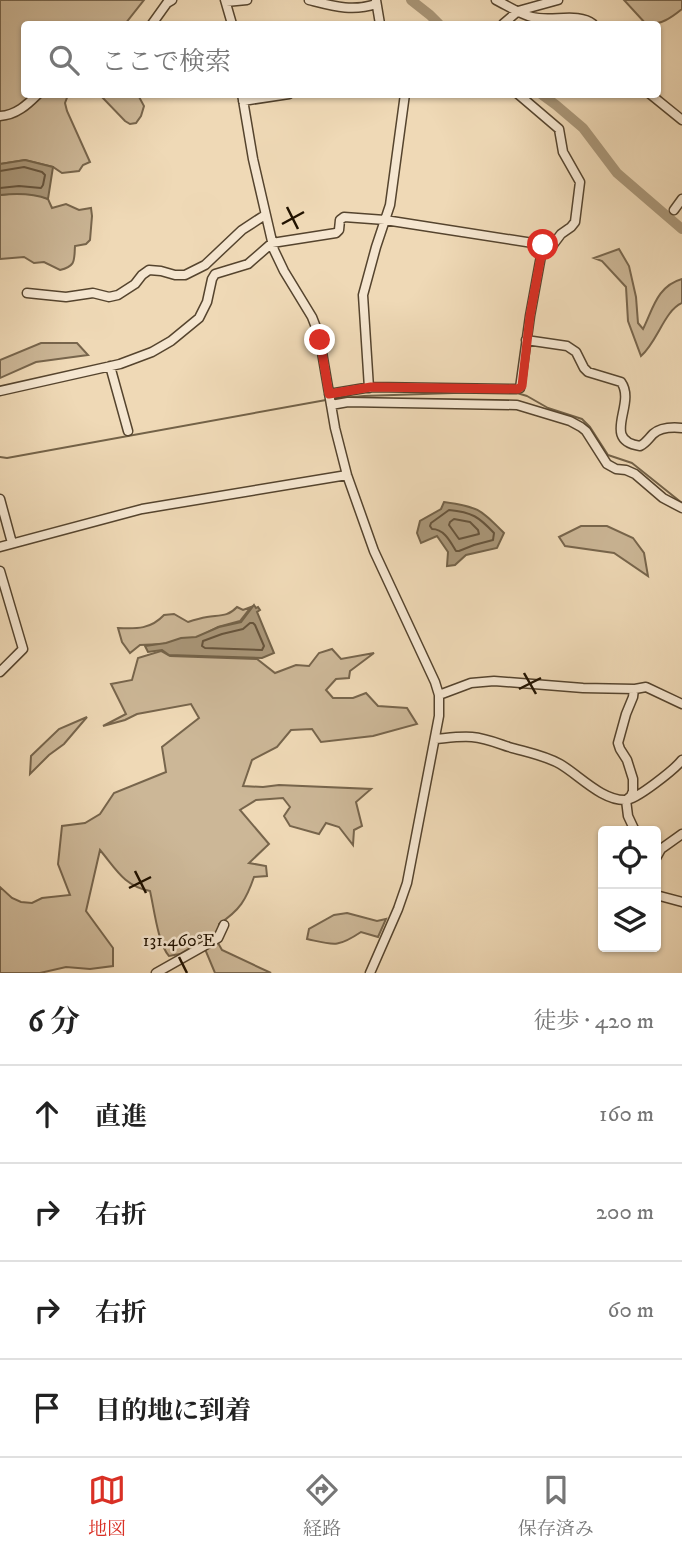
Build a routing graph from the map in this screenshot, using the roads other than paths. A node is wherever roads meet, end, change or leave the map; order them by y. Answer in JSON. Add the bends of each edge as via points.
{"nodes":[{"id":1,"x":172,"y":0,"type":"edge"},
{"id":2,"x":247,"y":0,"type":"edge"},
{"id":3,"x":309,"y":0,"type":"edge"},
{"id":4,"x":496,"y":0,"type":"edge"},
{"id":5,"x":558,"y":0,"type":"edge"},
{"id":6,"x":226,"y":1,"type":"edge"},
{"id":7,"x":376,"y":2,"type":"edge"},
{"id":8,"x":518,"y":11,"type":"junction"},
{"id":9,"x":154,"y":21,"type":"edge"},
{"id":10,"x":231,"y":21,"type":"edge"},
{"id":11,"x":379,"y":21,"type":"edge"},
{"id":12,"x":506,"y":21,"type":"edge"},
{"id":13,"x":588,"y":21,"type":"edge"},
{"id":14,"x":33,"y":98,"type":"edge"},
{"id":15,"x":242,"y":98,"type":"edge"},
{"id":16,"x":404,"y":98,"type":"edge"},
{"id":17,"x":524,"y":98,"type":"edge"},
{"id":18,"x":655,"y":98,"type":"edge"},
{"id":19,"x":0,"y":116,"type":"edge"},
{"id":20,"x":682,"y":120,"type":"edge"},
{"id":21,"x":682,"y":200,"type":"edge"},
{"id":22,"x":674,"y":211,"type":"dead end"},
{"id":23,"x":265,"y":215,"type":"junction"},
{"id":24,"x":385,"y":220,"type":"junction"},
{"id":25,"x":272,"y":243,"type":"junction"},
{"id":26,"x":543,"y":245,"type":"junction"},
{"id":27,"x":27,"y":293,"type":"dead end"},
{"id":28,"x":526,"y":340,"type":"junction"},
{"id":29,"x":110,"y":366,"type":"junction"},
{"id":30,"x":369,"y":388,"type":"junction"},
{"id":31,"x":0,"y":391,"type":"edge"},
{"id":32,"x":329,"y":394,"type":"junction"},
{"id":33,"x":331,"y":405,"type":"junction"},
{"id":34,"x":682,"y":428,"type":"edge"},
{"id":35,"x":128,"y":431,"type":"dead end"},
{"id":36,"x":347,"y":475,"type":"junction"},
{"id":37,"x":0,"y":499,"type":"edge"},
{"id":38,"x":682,"y":508,"type":"edge"},
{"id":39,"x":12,"y":543,"type":"junction"},
{"id":40,"x":0,"y":547,"type":"edge"},
{"id":41,"x":0,"y":571,"type":"edge"},
{"id":42,"x":0,"y":672,"type":"edge"},
{"id":43,"x":634,"y":689,"type":"junction"},
{"id":44,"x":439,"y":695,"type":"junction"},
{"id":45,"x":682,"y":704,"type":"edge"},
{"id":46,"x":435,"y":739,"type":"junction"},
{"id":47,"x":682,"y":760,"type":"edge"},
{"id":48,"x":626,"y":800,"type":"junction"},
{"id":49,"x":633,"y":826,"type":"edge"},
{"id":50,"x":682,"y":834,"type":"edge"},
{"id":51,"x":661,"y":850,"type":"edge"},
{"id":52,"x":661,"y":896,"type":"edge"},
{"id":53,"x":682,"y":902,"type":"edge"},
{"id":54,"x":224,"y":925,"type":"dead end"},
{"id":55,"x":156,"y":973,"type":"edge"},
{"id":56,"x":370,"y":973,"type":"edge"}],
"edges":[{"from":1,"to":9,"type":"street"},
{"from":2,"to":6,"type":"street"},
{"from":3,"to":7,"type":"street","via":[[342,8]]},
{"from":4,"to":8,"type":"street"},
{"from":5,"to":8,"type":"street"},
{"from":6,"to":10,"type":"street"},
{"from":7,"to":11,"type":"street"},
{"from":8,"to":12,"type":"street"},
{"from":8,"to":13,"type":"street","via":[[532,18]]},
{"from":14,"to":19,"type":"street","via":[[8,116]]},
{"from":15,"to":23,"type":"street"},
{"from":16,"to":24,"type":"street"},
{"from":17,"to":26,"type":"street","via":[[559,129],[563,152],[580,182],[575,222],[554,245]]},
{"from":18,"to":20,"type":"street"},
{"from":21,"to":22,"type":"street"},
{"from":23,"to":25,"type":"street"},
{"from":23,"to":27,"type":"street","via":[[205,265],[185,275],[149,270],[135,284],[109,297]]},
{"from":24,"to":25,"type":"street","via":[[344,217],[334,234]]},
{"from":24,"to":26,"type":"street"},
{"from":24,"to":30,"type":"street","via":[[363,295]]},
{"from":25,"to":29,"type":"street","via":[[247,264],[213,276],[204,311],[171,341]]},
{"from":25,"to":32,"type":"street","via":[[317,330]]},
{"from":26,"to":28,"type":"street"},
{"from":28,"to":30,"type":"street","via":[[518,389]]},
{"from":28,"to":34,"type":"street","via":[[567,346],[588,372],[621,382],[626,398],[620,435],[626,442],[640,446],[657,431]]},
{"from":29,"to":31,"type":"street"},
{"from":29,"to":35,"type":"street"},
{"from":30,"to":32,"type":"street"},
{"from":32,"to":33,"type":"street"},
{"from":33,"to":36,"type":"street"},
{"from":33,"to":38,"type":"street","via":[[521,406],[576,424],[607,464],[635,474]]},
{"from":36,"to":39,"type":"street","via":[[142,509]]},
{"from":36,"to":44,"type":"street","via":[[374,551]]},
{"from":37,"to":39,"type":"street"},
{"from":39,"to":40,"type":"street"},
{"from":41,"to":42,"type":"street","via":[[23,649]]},
{"from":43,"to":44,"type":"street","via":[[488,681],[471,682]]},
{"from":43,"to":45,"type":"street","via":[[646,687]]},
{"from":43,"to":48,"type":"street","via":[[618,743],[633,779],[633,791]]},
{"from":44,"to":46,"type":"street"},
{"from":46,"to":48,"type":"street","via":[[476,737],[537,754],[561,765],[598,793]]},
{"from":46,"to":56,"type":"street","via":[[407,883]]},
{"from":47,"to":48,"type":"street","via":[[644,792]]},
{"from":48,"to":49,"type":"street"},
{"from":50,"to":51,"type":"street"},
{"from":52,"to":53,"type":"street"},
{"from":54,"to":55,"type":"street","via":[[218,938]]}]}
